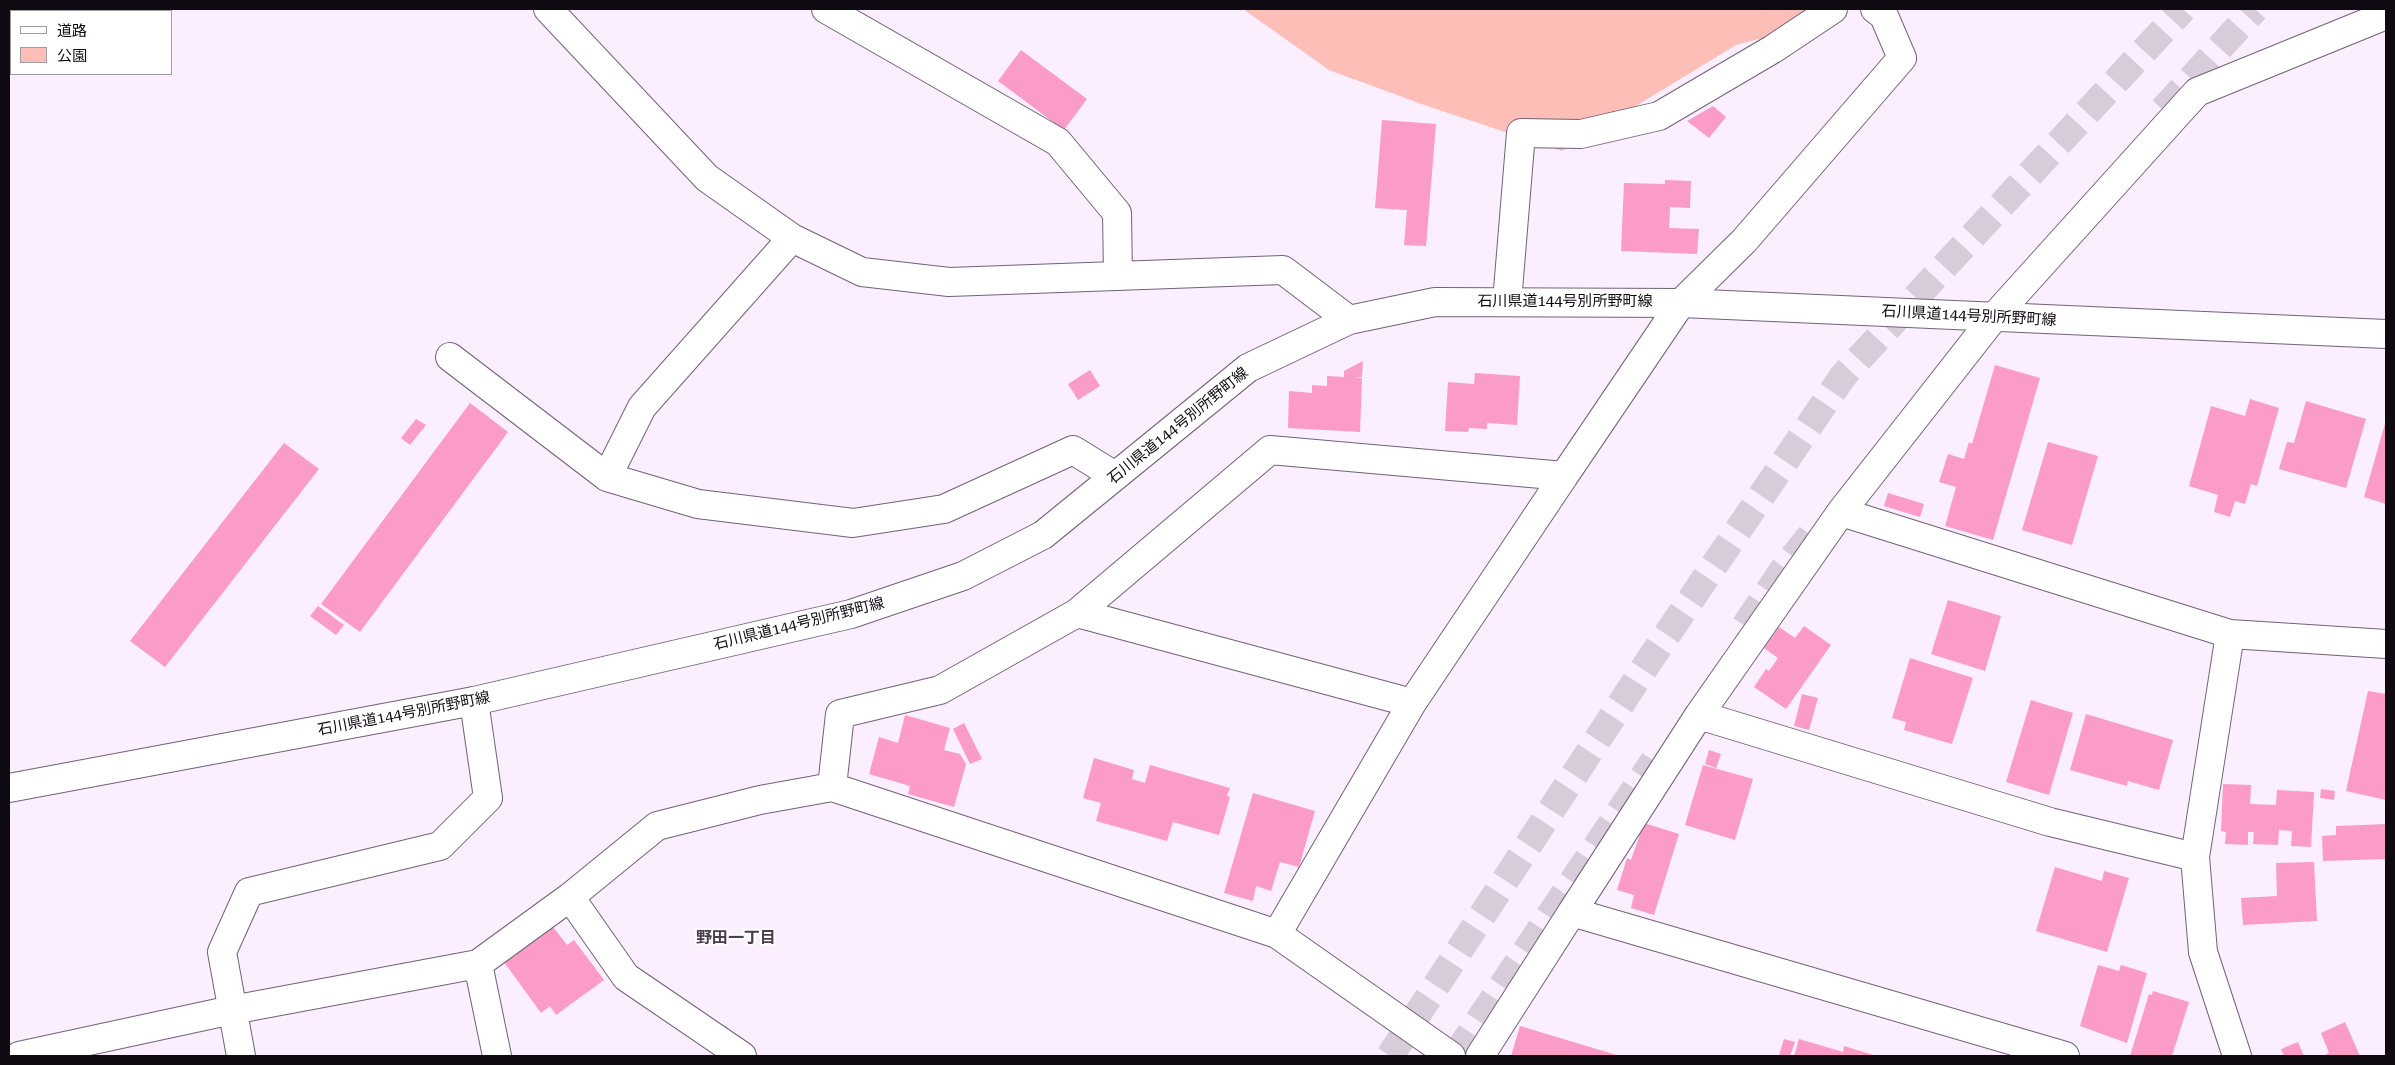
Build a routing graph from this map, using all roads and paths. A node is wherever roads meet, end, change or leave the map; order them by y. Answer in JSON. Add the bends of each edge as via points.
{"nodes":[{"id":1,"x":548,"y":9,"type":"edge"},
{"id":2,"x":826,"y":9,"type":"edge"},
{"id":3,"x":1833,"y":9,"type":"edge"},
{"id":4,"x":1875,"y":9,"type":"edge"},
{"id":5,"x":2386,"y":15,"type":"edge"},
{"id":6,"x":792,"y":238,"type":"junction"},
{"id":7,"x":1118,"y":276,"type":"junction"},
{"id":8,"x":1507,"y":302,"type":"junction"},
{"id":9,"x":1681,"y":303,"type":"junction"},
{"id":10,"x":1994,"y":317,"type":"junction"},
{"id":11,"x":1349,"y":320,"type":"junction"},
{"id":12,"x":2386,"y":334,"type":"edge"},
{"id":13,"x":450,"y":357,"type":"dead end"},
{"id":14,"x":1114,"y":476,"type":"junction"},
{"id":15,"x":1564,"y":476,"type":"junction"},
{"id":16,"x":606,"y":478,"type":"junction"},
{"id":17,"x":1841,"y":512,"type":"junction"},
{"id":18,"x":1077,"y":614,"type":"junction"},
{"id":19,"x":2230,"y":634,"type":"junction"},
{"id":20,"x":2386,"y":644,"type":"edge"},
{"id":21,"x":474,"y":701,"type":"junction"},
{"id":22,"x":1412,"y":703,"type":"junction"},
{"id":23,"x":1699,"y":715,"type":"junction"},
{"id":24,"x":832,"y":787,"type":"junction"},
{"id":25,"x":9,"y":788,"type":"edge"},
{"id":26,"x":2195,"y":857,"type":"junction"},
{"id":27,"x":570,"y":897,"type":"junction"},
{"id":28,"x":1572,"y":912,"type":"junction"},
{"id":29,"x":1277,"y":934,"type":"junction"},
{"id":30,"x":478,"y":964,"type":"junction"},
{"id":31,"x":232,"y":1010,"type":"junction"},
{"id":32,"x":19,"y":1056,"type":"edge"},
{"id":33,"x":241,"y":1056,"type":"edge"},
{"id":34,"x":497,"y":1056,"type":"edge"},
{"id":35,"x":742,"y":1056,"type":"edge"},
{"id":36,"x":1451,"y":1056,"type":"edge"},
{"id":37,"x":1480,"y":1056,"type":"edge"},
{"id":38,"x":2065,"y":1056,"type":"edge"},
{"id":39,"x":2237,"y":1056,"type":"edge"}],
"edges":[{"from":1,"to":6,"type":"street","via":[[707,178]]},
{"from":2,"to":7,"type":"street","via":[[1058,142],[1117,213]]},
{"from":3,"to":8,"type":"street","via":[[1773,49],[1659,116],[1581,134],[1521,132]]},
{"from":4,"to":9,"type":"street","via":[[1884,16],[1902,58],[1744,241]]},
{"from":5,"to":10,"type":"street","via":[[2198,92]]},
{"from":6,"to":7,"type":"street","via":[[862,272],[949,282]]},
{"from":6,"to":16,"type":"street","via":[[642,407]]},
{"from":7,"to":11,"type":"street","via":[[1283,270]]},
{"from":8,"to":9,"type":"street","name":"石川県道144号別所野町線"},
{"from":8,"to":11,"type":"street","name":"石川県道144号別所野町線","via":[[1435,302]]},
{"from":9,"to":10,"type":"street","name":"石川県道144号別所野町線"},
{"from":9,"to":15,"type":"street"},
{"from":10,"to":12,"type":"street","name":"石川県道144号別所野町線"},
{"from":10,"to":17,"type":"street"},
{"from":11,"to":14,"type":"street","name":"石川県道144号別所野町線","via":[[1248,368]]},
{"from":13,"to":16,"type":"street"},
{"from":14,"to":16,"type":"street","via":[[1073,450],[944,509],[853,524],[698,504]]},
{"from":14,"to":21,"type":"street","name":"石川県道144号別所野町線","via":[[1044,536],[963,576],[851,614]]},
{"from":15,"to":18,"type":"street","via":[[1270,450]]},
{"from":15,"to":22,"type":"street"},
{"from":17,"to":19,"type":"street"},
{"from":17,"to":23,"type":"street"},
{"from":18,"to":22,"type":"street"},
{"from":18,"to":24,"type":"street","via":[[940,690],[840,714]]},
{"from":19,"to":20,"type":"street"},
{"from":19,"to":26,"type":"street"},
{"from":21,"to":25,"type":"street","name":"石川県道144号別所野町線"},
{"from":21,"to":31,"type":"street","via":[[488,798],[440,846],[249,892],[222,952]]},
{"from":22,"to":29,"type":"street"},
{"from":23,"to":26,"type":"street","via":[[2050,822]]},
{"from":23,"to":28,"type":"street"},
{"from":24,"to":27,"type":"street","via":[[760,800],[657,826]]},
{"from":24,"to":29,"type":"street"},
{"from":26,"to":39,"type":"street","via":[[2203,952]]},
{"from":27,"to":30,"type":"street"},
{"from":27,"to":35,"type":"street","via":[[626,977]]},
{"from":28,"to":37,"type":"street"},
{"from":28,"to":38,"type":"street"},
{"from":29,"to":36,"type":"street"},
{"from":30,"to":31,"type":"street"},
{"from":30,"to":34,"type":"street"},
{"from":31,"to":32,"type":"street"},
{"from":31,"to":33,"type":"street"}]}
